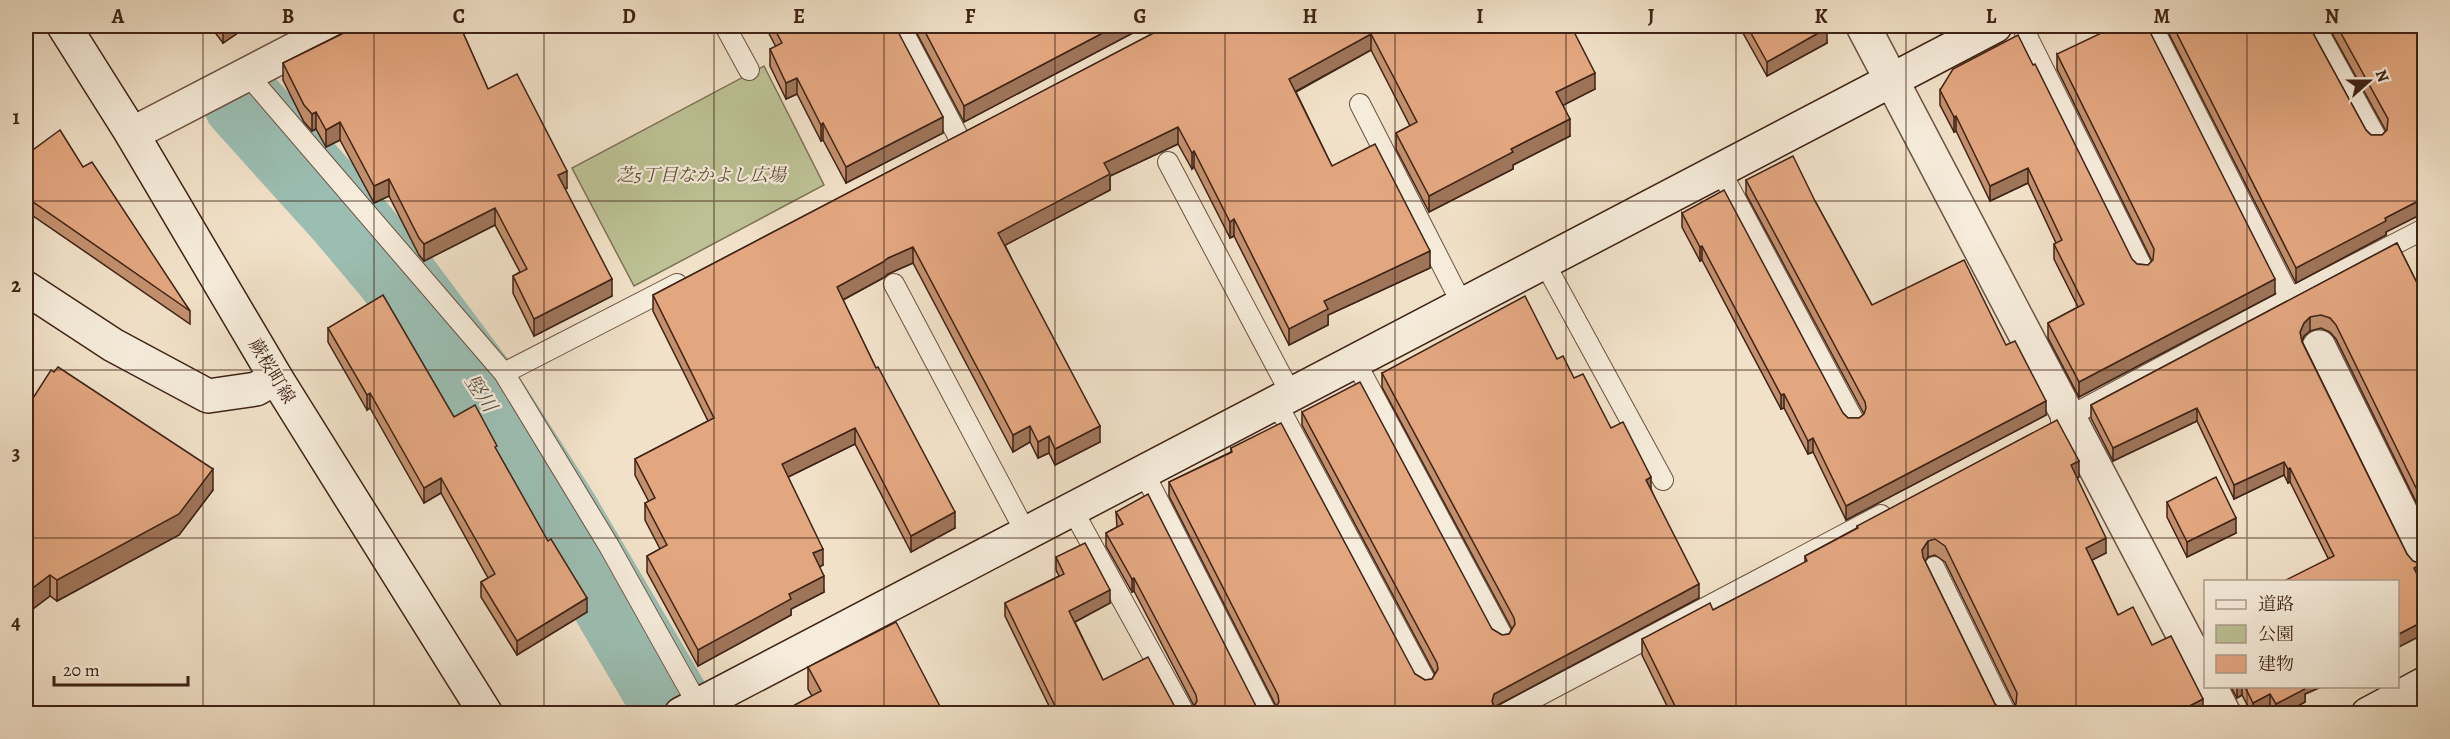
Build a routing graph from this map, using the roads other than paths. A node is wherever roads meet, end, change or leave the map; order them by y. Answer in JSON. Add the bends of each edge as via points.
{"nodes":[{"id":1,"x":64,"y":26,"type":"edge"},
{"id":2,"x":340,"y":26,"type":"edge"},
{"id":3,"x":725,"y":26,"type":"edge"},
{"id":4,"x":900,"y":26,"type":"edge"},
{"id":5,"x":1863,"y":26,"type":"edge"},
{"id":6,"x":1995,"y":26,"type":"edge"},
{"id":7,"x":2022,"y":26,"type":"edge"},
{"id":8,"x":2152,"y":26,"type":"edge"},
{"id":9,"x":2316,"y":26,"type":"edge"},
{"id":10,"x":749,"y":70,"type":"dead end"},
{"id":11,"x":247,"y":74,"type":"junction"},
{"id":12,"x":1892,"y":80,"type":"junction"},
{"id":13,"x":1360,"y":104,"type":"dead end"},
{"id":14,"x":979,"y":128,"type":"edge"},
{"id":15,"x":132,"y":134,"type":"junction"},
{"id":16,"x":959,"y":138,"type":"junction"},
{"id":17,"x":2376,"y":139,"type":"edge"},
{"id":18,"x":938,"y":149,"type":"edge"},
{"id":19,"x":1168,"y":162,"type":"dead end"},
{"id":20,"x":1720,"y":170,"type":"junction"},
{"id":21,"x":2424,"y":229,"type":"edge"},
{"id":22,"x":1544,"y":262,"type":"junction"},
{"id":23,"x":2143,"y":268,"type":"edge"},
{"id":24,"x":694,"y":274,"type":"edge"},
{"id":25,"x":894,"y":284,"type":"dead end"},
{"id":26,"x":26,"y":288,"type":"edge"},
{"id":27,"x":2290,"y":298,"type":"junction"},
{"id":28,"x":1462,"y":304,"type":"junction"},
{"id":29,"x":2319,"y":347,"type":"dead end"},
{"id":30,"x":1355,"y":361,"type":"junction"},
{"id":31,"x":504,"y":373,"type":"junction"},
{"id":32,"x":276,"y":378,"type":"junction"},
{"id":33,"x":1283,"y":398,"type":"junction"},
{"id":34,"x":1854,"y":421,"type":"edge"},
{"id":35,"x":2058,"y":422,"type":"junction"},
{"id":36,"x":1143,"y":471,"type":"junction"},
{"id":37,"x":1663,"y":480,"type":"dead end"},
{"id":38,"x":1901,"y":505,"type":"edge"},
{"id":39,"x":1072,"y":509,"type":"junction"},
{"id":40,"x":1026,"y":533,"type":"junction"},
{"id":41,"x":2424,"y":559,"type":"edge"},
{"id":42,"x":1934,"y":567,"type":"dead end"},
{"id":43,"x":1503,"y":636,"type":"edge"},
{"id":44,"x":2204,"y":676,"type":"edge"},
{"id":45,"x":1426,"y":682,"type":"edge"},
{"id":46,"x":2211,"y":688,"type":"edge"},
{"id":47,"x":2414,"y":697,"type":"edge"},
{"id":48,"x":694,"y":710,"type":"edge"},
{"id":49,"x":486,"y":714,"type":"edge"},
{"id":50,"x":1185,"y":714,"type":"edge"},
{"id":51,"x":1267,"y":714,"type":"edge"},
{"id":52,"x":1503,"y":714,"type":"edge"},
{"id":53,"x":2006,"y":714,"type":"edge"},
{"id":54,"x":2224,"y":714,"type":"edge"},
{"id":55,"x":2368,"y":714,"type":"edge"}],
"edges":[{"from":1,"to":15,"type":"street","name":"蕨桜町線"},
{"from":2,"to":11,"type":"street"},
{"from":3,"to":10,"type":"lane"},
{"from":4,"to":16,"type":"lane"},
{"from":5,"to":12,"type":"street"},
{"from":6,"to":12,"type":"street"},
{"from":7,"to":23,"type":"lane"},
{"from":8,"to":27,"type":"lane"},
{"from":9,"to":17,"type":"lane"},
{"from":11,"to":15,"type":"street"},
{"from":11,"to":31,"type":"lane"},
{"from":12,"to":20,"type":"street"},
{"from":12,"to":35,"type":"street"},
{"from":13,"to":28,"type":"lane"},
{"from":14,"to":16,"type":"lane"},
{"from":15,"to":32,"type":"street","name":"蕨桜町線"},
{"from":16,"to":18,"type":"lane"},
{"from":19,"to":33,"type":"lane"},
{"from":20,"to":22,"type":"street"},
{"from":20,"to":34,"type":"lane"},
{"from":21,"to":27,"type":"lane"},
{"from":22,"to":28,"type":"street"},
{"from":22,"to":37,"type":"lane"},
{"from":24,"to":31,"type":"lane"},
{"from":25,"to":40,"type":"lane"},
{"from":26,"to":32,"type":"street","via":[[113,345],[208,396],[256,389]]},
{"from":27,"to":35,"type":"lane"},
{"from":28,"to":30,"type":"street"},
{"from":29,"to":41,"type":"street"},
{"from":30,"to":33,"type":"street"},
{"from":30,"to":43,"type":"lane"},
{"from":31,"to":48,"type":"lane","via":[[609,546]]},
{"from":32,"to":49,"type":"street","name":"蕨桜町線"},
{"from":33,"to":36,"type":"street"},
{"from":33,"to":45,"type":"lane"},
{"from":35,"to":44,"type":"street"},
{"from":36,"to":39,"type":"street"},
{"from":36,"to":51,"type":"lane"},
{"from":38,"to":52,"type":"lane"},
{"from":39,"to":40,"type":"street"},
{"from":39,"to":50,"type":"lane"},
{"from":40,"to":48,"type":"street"},
{"from":42,"to":53,"type":"lane"},
{"from":46,"to":54,"type":"street"},
{"from":47,"to":55,"type":"street"}]}
